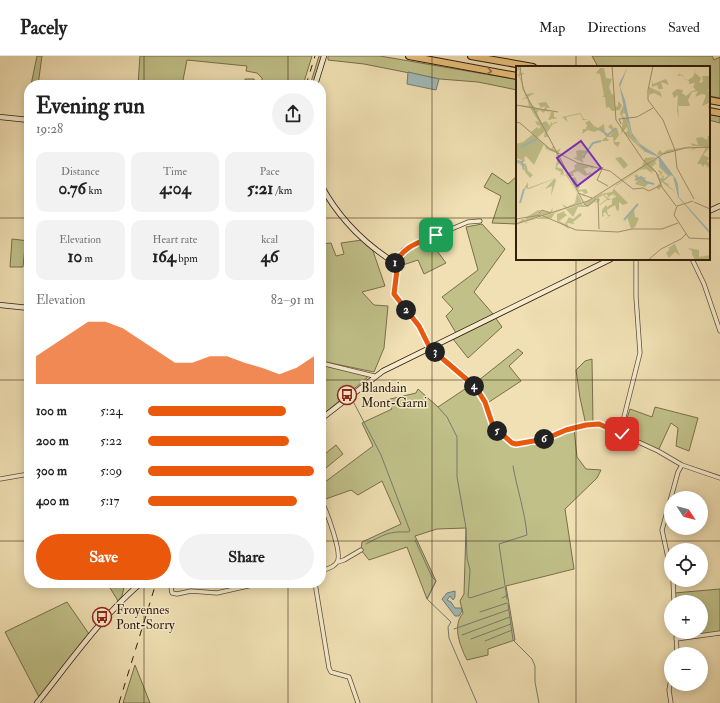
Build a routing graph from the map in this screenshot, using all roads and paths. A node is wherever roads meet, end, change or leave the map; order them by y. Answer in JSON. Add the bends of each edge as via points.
{"nodes":[{"id":1,"x":324,"y":56,"type":"edge"},
{"id":2,"x":409,"y":56,"type":"edge"},
{"id":3,"x":471,"y":56,"type":"edge"},
{"id":4,"x":527,"y":66,"type":"edge"},
{"id":5,"x":516,"y":76,"type":"edge"},
{"id":6,"x":317,"y":80,"type":"edge"},
{"id":7,"x":710,"y":100,"type":"edge"},
{"id":8,"x":720,"y":102,"type":"edge"},
{"id":9,"x":710,"y":111,"type":"edge"},
{"id":10,"x":720,"y":113,"type":"edge"},
{"id":11,"x":0,"y":117,"type":"edge"},
{"id":12,"x":24,"y":119,"type":"edge"},
{"id":13,"x":326,"y":194,"type":"edge"},
{"id":14,"x":720,"y":206,"type":"edge"},
{"id":15,"x":710,"y":211,"type":"edge"},
{"id":16,"x":480,"y":221,"type":"dead end"},
{"id":17,"x":609,"y":260,"type":"edge"},
{"id":18,"x":636,"y":260,"type":"edge"},
{"id":19,"x":692,"y":260,"type":"edge"},
{"id":20,"x":395,"y":263,"type":"junction"},
{"id":21,"x":0,"y":305,"type":"edge"},
{"id":22,"x":24,"y":307,"type":"edge"},
{"id":23,"x":720,"y":331,"type":"edge"},
{"id":24,"x":430,"y":348,"type":"junction"},
{"id":25,"x":326,"y":363,"type":"edge"},
{"id":26,"x":374,"y":376,"type":"junction"},
{"id":27,"x":326,"y":415,"type":"edge"},
{"id":28,"x":620,"y":433,"type":"junction"},
{"id":29,"x":682,"y":465,"type":"junction"},
{"id":30,"x":24,"y":475,"type":"edge"},
{"id":31,"x":720,"y":478,"type":"edge"},
{"id":32,"x":0,"y":479,"type":"edge"},
{"id":33,"x":326,"y":513,"type":"edge"},
{"id":34,"x":665,"y":543,"type":"edge"},
{"id":35,"x":361,"y":550,"type":"dead end"},
{"id":36,"x":338,"y":562,"type":"junction"},
{"id":37,"x":326,"y":569,"type":"edge"},
{"id":38,"x":135,"y":588,"type":"edge"},
{"id":39,"x":171,"y":588,"type":"edge"},
{"id":40,"x":239,"y":588,"type":"edge"},
{"id":41,"x":316,"y":588,"type":"edge"},
{"id":42,"x":720,"y":633,"type":"edge"},
{"id":43,"x":708,"y":635,"type":"edge"},
{"id":44,"x":676,"y":639,"type":"edge"},
{"id":45,"x":677,"y":647,"type":"edge"},
{"id":46,"x":669,"y":691,"type":"edge"},
{"id":47,"x":37,"y":703,"type":"edge"},
{"id":48,"x":358,"y":703,"type":"edge"},
{"id":49,"x":671,"y":703,"type":"edge"}],
"edges":[{"from":1,"to":6,"type":"main road"},
{"from":2,"to":5,"type":"highway","one_way":true},
{"from":3,"to":4,"type":"highway"},
{"from":7,"to":8,"type":"highway"},
{"from":9,"to":10,"type":"highway"},
{"from":11,"to":12,"type":"main road"},
{"from":13,"to":20,"type":"main road","via":[[346,222]]},
{"from":14,"to":15,"type":"main road"},
{"from":16,"to":20,"type":"street","via":[[468,222],[406,248]]},
{"from":17,"to":24,"type":"main road"},
{"from":18,"to":28,"type":"street","via":[[640,353]]},
{"from":19,"to":23,"type":"street","via":[[704,284]]},
{"from":20,"to":24,"type":"main road","via":[[397,270],[394,294],[419,326]]},
{"from":21,"to":22,"type":"main road"},
{"from":24,"to":26,"type":"main road"},
{"from":24,"to":28,"type":"street","via":[[471,383],[485,402],[493,426],[512,443],[531,443],[586,425],[599,424]]},
{"from":25,"to":26,"type":"street"},
{"from":26,"to":27,"type":"main road"},
{"from":28,"to":29,"type":"street"},
{"from":29,"to":31,"type":"street"},
{"from":29,"to":34,"type":"street","via":[[662,530]]},
{"from":30,"to":32,"type":"street"},
{"from":33,"to":36,"type":"street","via":[[333,531]]},
{"from":35,"to":36,"type":"street"},
{"from":36,"to":37,"type":"street"},
{"from":38,"to":47,"type":"main road","via":[[108,616]]},
{"from":39,"to":40,"type":"street","via":[[172,593],[177,594],[191,590],[217,593]]},
{"from":41,"to":48,"type":"street","via":[[329,668],[331,672],[349,677]]},
{"from":42,"to":43,"type":"street"},
{"from":44,"to":45,"type":"street"},
{"from":46,"to":49,"type":"street"}]}
